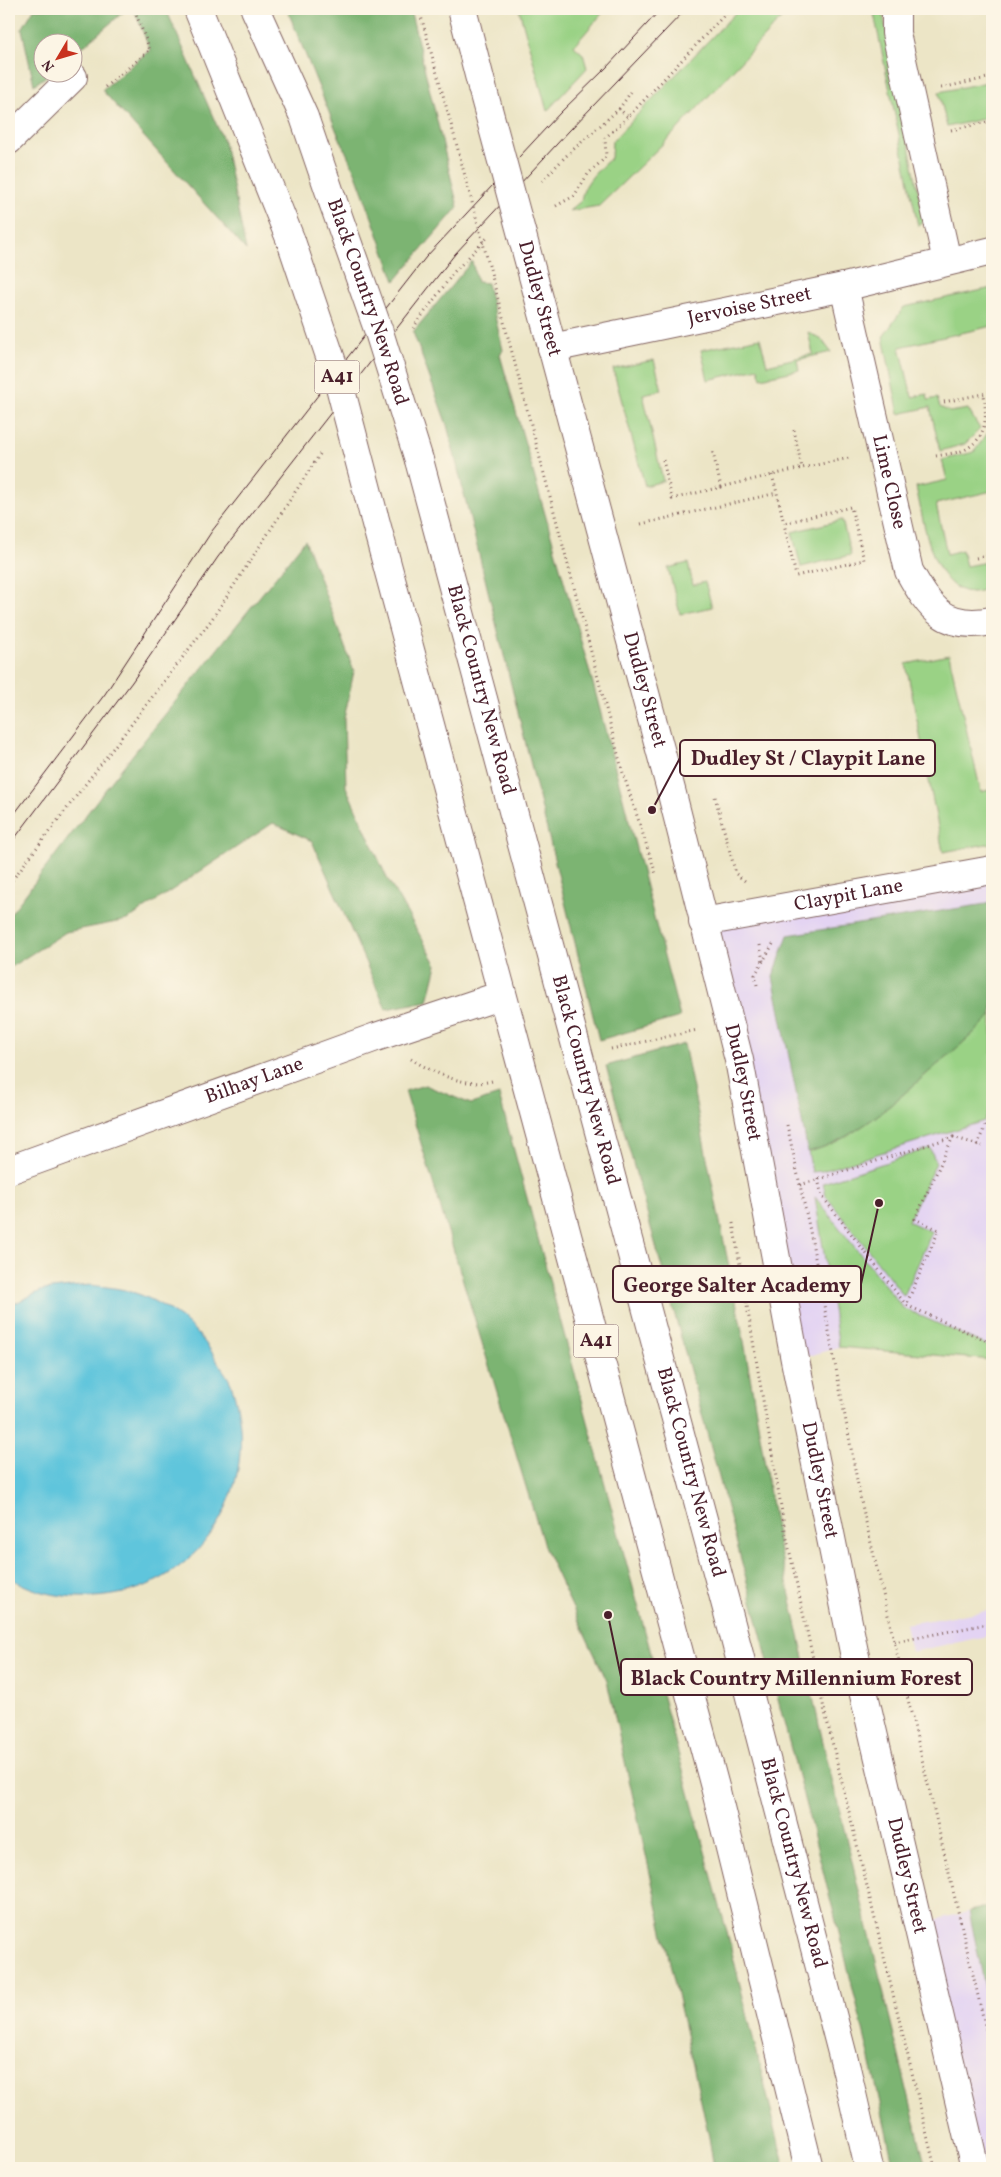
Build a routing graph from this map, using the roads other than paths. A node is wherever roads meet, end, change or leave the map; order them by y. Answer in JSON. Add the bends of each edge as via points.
{"nodes":[{"id":1,"x":198,"y":9,"type":"edge"},
{"id":2,"x":255,"y":9,"type":"edge"},
{"id":3,"x":462,"y":9,"type":"edge"},
{"id":4,"x":896,"y":9,"type":"edge"},
{"id":5,"x":68,"y":82,"type":"edge"},
{"id":6,"x":9,"y":140,"type":"edge"},
{"id":7,"x":992,"y":251,"type":"edge"},
{"id":8,"x":947,"y":261,"type":"junction"},
{"id":9,"x":844,"y":287,"type":"junction"},
{"id":10,"x":552,"y":348,"type":"junction"},
{"id":11,"x":992,"y":622,"type":"edge"},
{"id":12,"x":992,"y":870,"type":"edge"},
{"id":13,"x":704,"y":922,"type":"junction"},
{"id":14,"x":502,"y":995,"type":"junction"},
{"id":15,"x":9,"y":1170,"type":"edge"},
{"id":16,"x":809,"y":2168,"type":"edge"},
{"id":17,"x":869,"y":2168,"type":"edge"},
{"id":18,"x":975,"y":2168,"type":"edge"}],
"edges":[{"from":1,"to":14,"type":"main road","number":"A41","bridge":true,"via":[[291,241],[338,383]]},
{"from":2,"to":17,"type":"main road","name":"Black Country New Road","number":"A41","bridge":true,"via":[[304,117],[379,332],[419,460],[731,1626]]},
{"from":3,"to":10,"type":"main road","name":"Dudley Street","bridge":true},
{"from":4,"to":8,"type":"main road","via":[[896,33]]},
{"from":5,"to":6,"type":"main road"},
{"from":7,"to":8,"type":"main road","name":"Jervoise Street"},
{"from":8,"to":9,"type":"main road","name":"Jervoise Street"},
{"from":9,"to":10,"type":"main road","name":"Jervoise Street"},
{"from":9,"to":11,"type":"main road","name":"Lime Close","via":[[909,571],[934,610],[950,620]]},
{"from":10,"to":13,"type":"main road","name":"Dudley Street"},
{"from":12,"to":13,"type":"main road","name":"Claypit Lane"},
{"from":13,"to":18,"type":"main road","name":"Dudley Street","via":[[738,1060],[856,1660]]},
{"from":14,"to":15,"type":"main road","name":"Bilhay Lane","via":[[376,1037]]},
{"from":14,"to":16,"type":"main road","number":"A41","via":[[715,1787]]}]}
